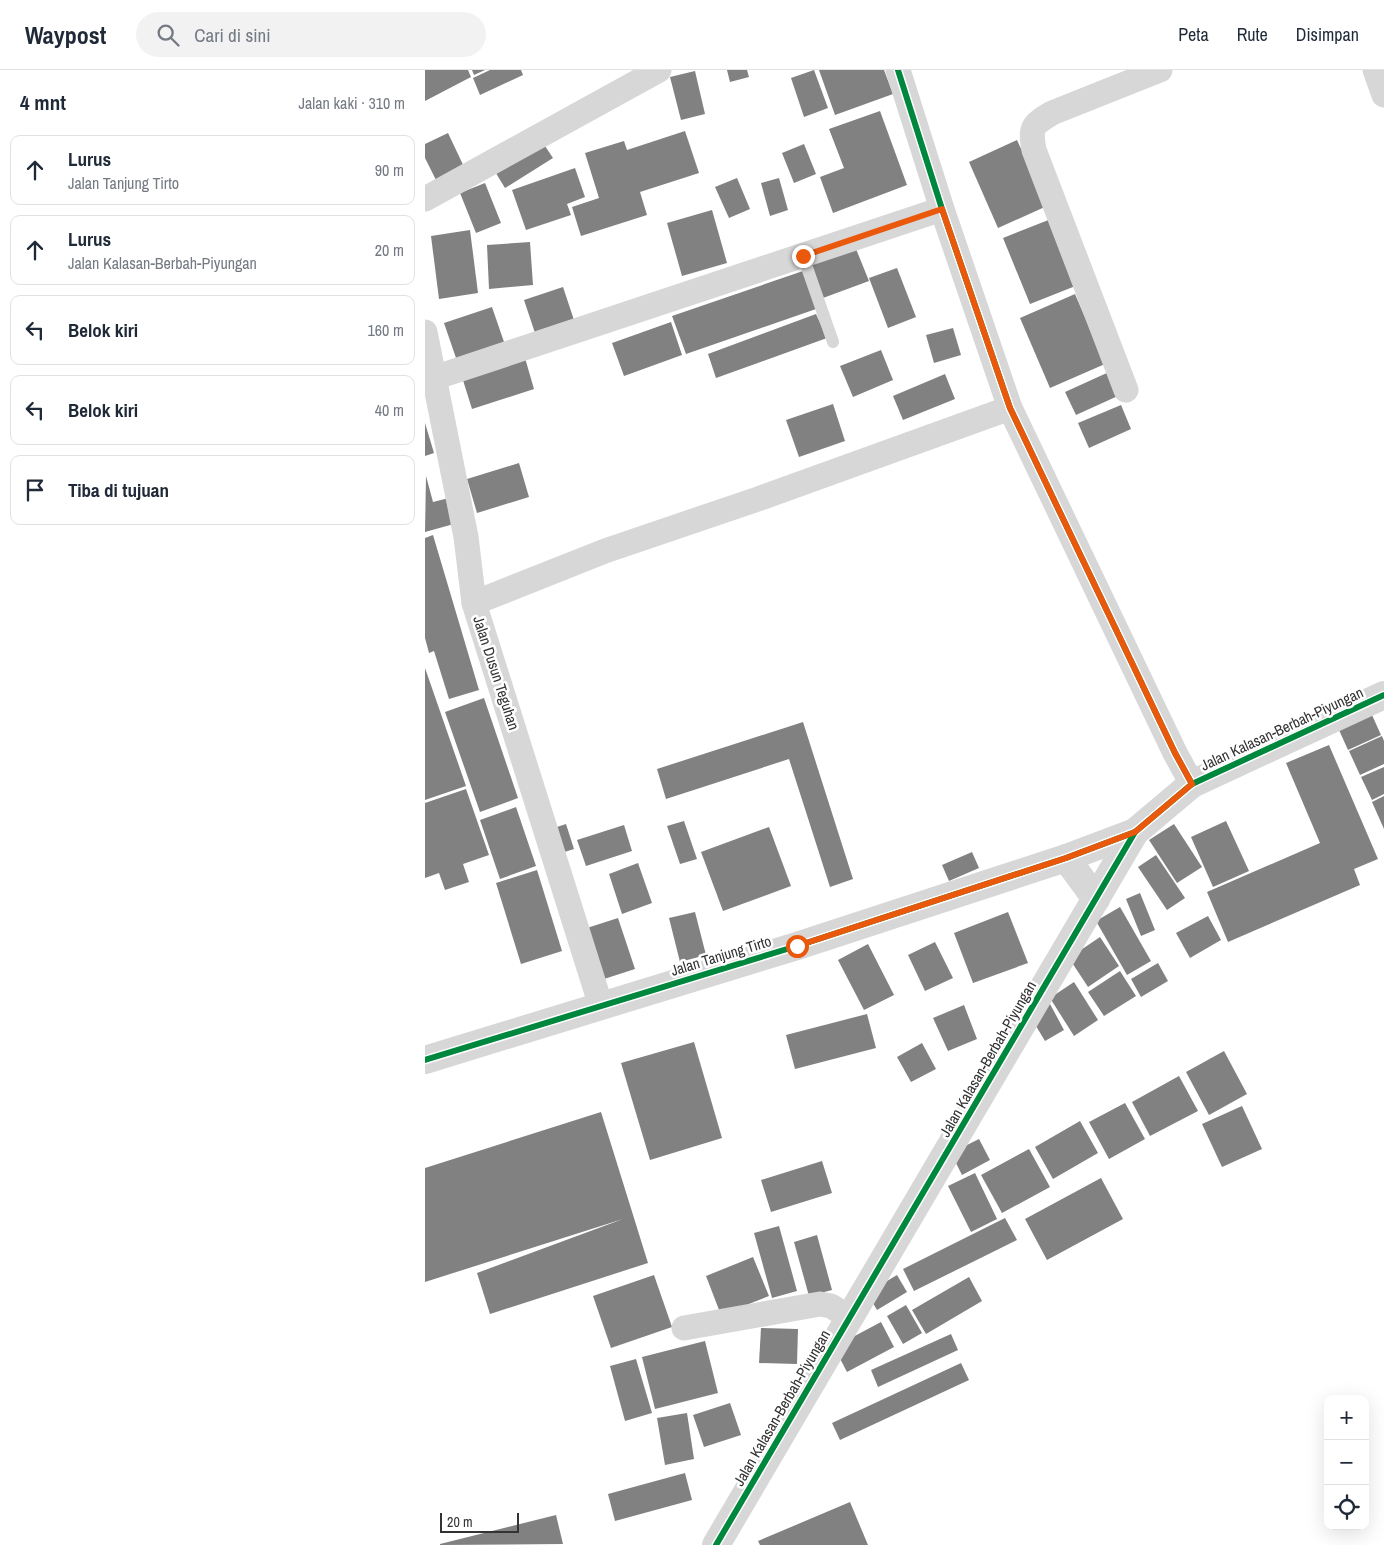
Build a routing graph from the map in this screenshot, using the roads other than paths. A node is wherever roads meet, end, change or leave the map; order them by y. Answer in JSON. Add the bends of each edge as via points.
{"nodes":[{"id":1,"x":659,"y":70,"type":"edge"},
{"id":2,"x":898,"y":70,"type":"edge"},
{"id":3,"x":1160,"y":70,"type":"edge"},
{"id":4,"x":1375,"y":70,"type":"edge"},
{"id":5,"x":623,"y":79,"type":"edge"},
{"id":6,"x":1384,"y":95,"type":"edge"},
{"id":7,"x":425,"y":199,"type":"edge"},
{"id":8,"x":942,"y":209,"type":"junction"},
{"id":9,"x":803,"y":256,"type":"junction"},
{"id":10,"x":425,"y":332,"type":"edge"},
{"id":11,"x":833,"y":342,"type":"dead end"},
{"id":12,"x":434,"y":378,"type":"junction"},
{"id":13,"x":1126,"y":390,"type":"dead end"},
{"id":14,"x":1010,"y":408,"type":"junction"},
{"id":15,"x":474,"y":603,"type":"junction"},
{"id":16,"x":1384,"y":695,"type":"edge"},
{"id":17,"x":1192,"y":784,"type":"junction"},
{"id":18,"x":1135,"y":832,"type":"junction"},
{"id":19,"x":1066,"y":858,"type":"junction"},
{"id":20,"x":1096,"y":899,"type":"junction"},
{"id":21,"x":601,"y":1006,"type":"junction"},
{"id":22,"x":425,"y":1060,"type":"edge"},
{"id":23,"x":850,"y":1318,"type":"junction"},
{"id":24,"x":684,"y":1328,"type":"dead end"},
{"id":25,"x":716,"y":1545,"type":"edge"}],
"edges":[{"from":1,"to":5,"type":"street"},
{"from":2,"to":8,"type":"street"},
{"from":3,"to":13,"type":"street","via":[[1052,113],[1037,122],[1032,134],[1035,150]]},
{"from":4,"to":6,"type":"street"},
{"from":5,"to":7,"type":"street"},
{"from":8,"to":9,"type":"street"},
{"from":8,"to":14,"type":"street"},
{"from":9,"to":11,"type":"lane"},
{"from":9,"to":12,"type":"street"},
{"from":10,"to":12,"type":"street","name":"Jalan Dusun Teguhan"},
{"from":12,"to":15,"type":"street","name":"Jalan Dusun Teguhan","via":[[466,537]]},
{"from":14,"to":15,"type":"street","via":[[605,551]]},
{"from":14,"to":17,"type":"street"},
{"from":15,"to":21,"type":"street","name":"Jalan Dusun Teguhan"},
{"from":16,"to":17,"type":"street","name":"Jalan Kalasan-Berbah-Piyungan"},
{"from":17,"to":18,"type":"street","name":"Jalan Kalasan-Berbah-Piyungan"},
{"from":18,"to":19,"type":"street","name":"Jalan Tanjung Tirto"},
{"from":18,"to":20,"type":"street","name":"Jalan Kalasan-Berbah-Piyungan"},
{"from":19,"to":20,"type":"street"},
{"from":19,"to":21,"type":"street","name":"Jalan Tanjung Tirto"},
{"from":20,"to":23,"type":"street","name":"Jalan Kalasan-Berbah-Piyungan"},
{"from":21,"to":22,"type":"street","name":"Jalan Tanjung Tirto"},
{"from":23,"to":24,"type":"street","via":[[831,1306],[820,1304]]},
{"from":23,"to":25,"type":"street","name":"Jalan Kalasan-Berbah-Piyungan"}]}
